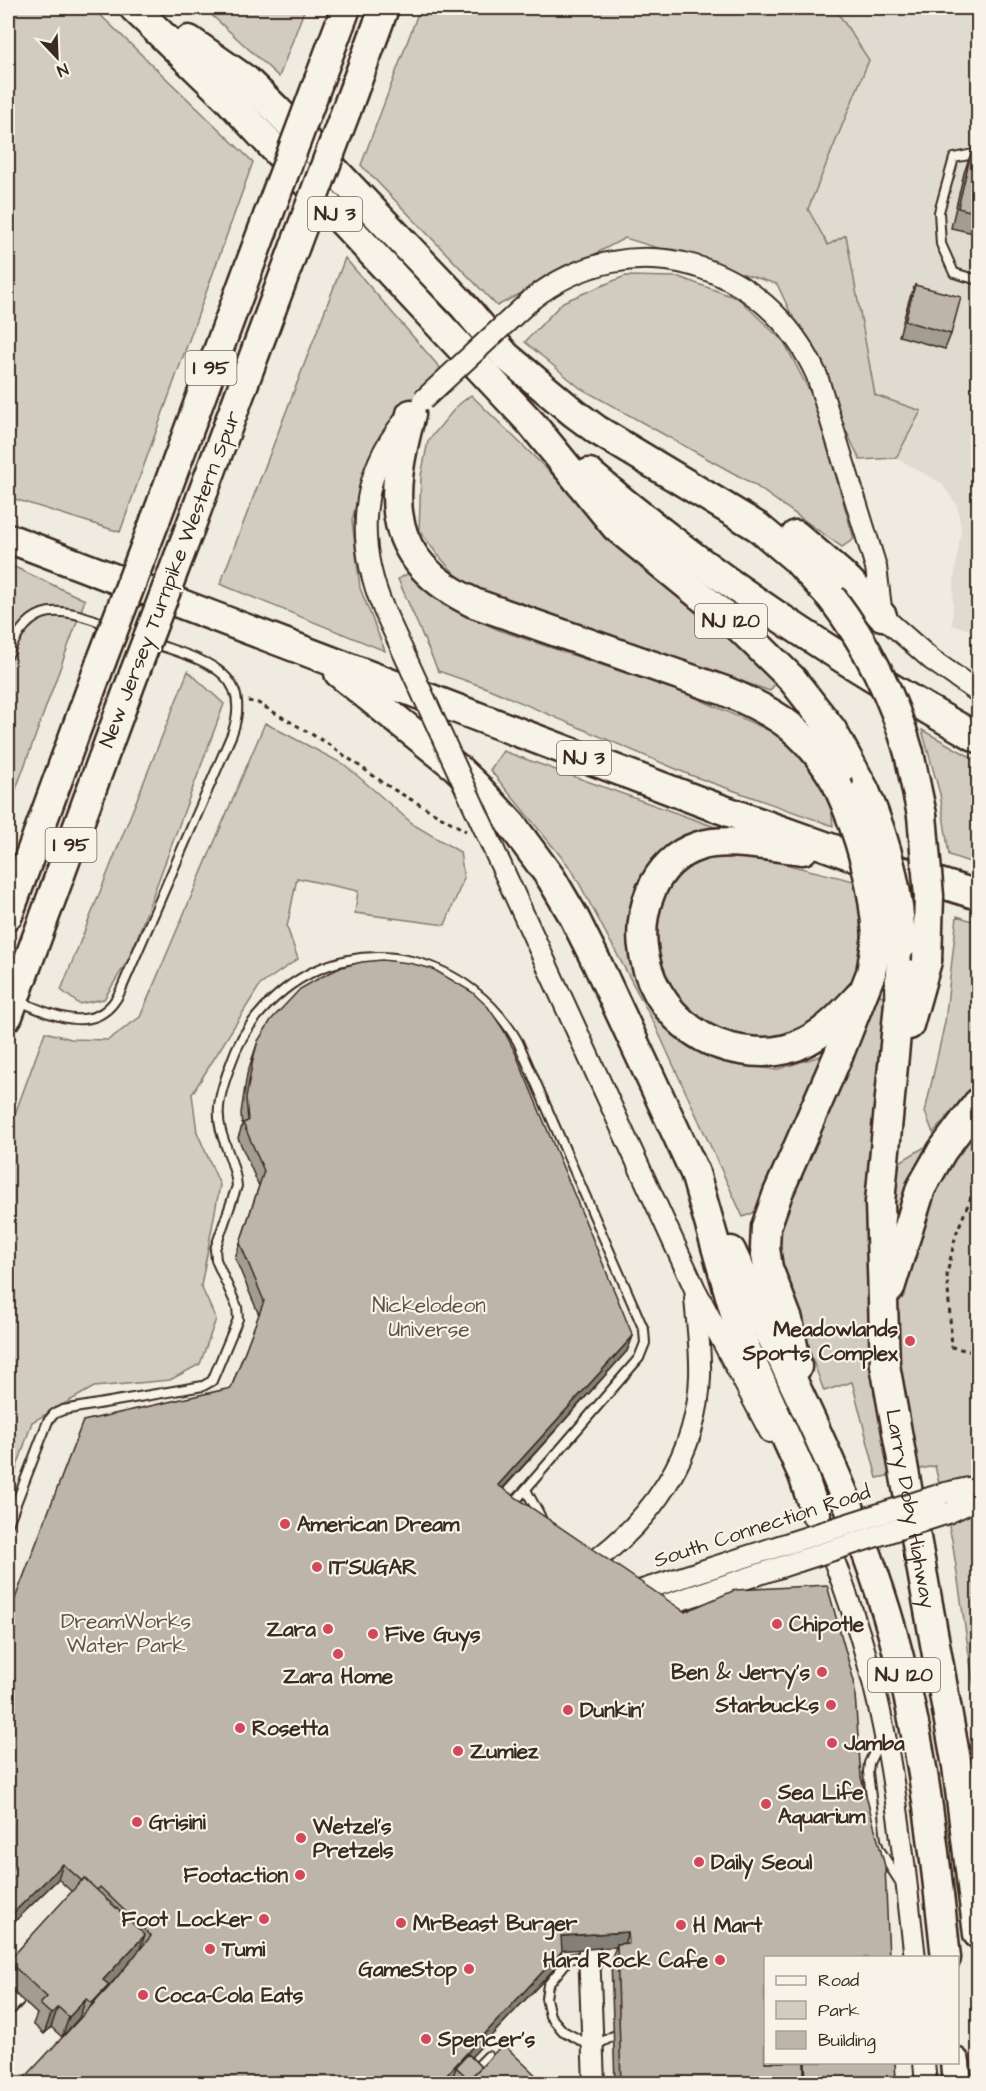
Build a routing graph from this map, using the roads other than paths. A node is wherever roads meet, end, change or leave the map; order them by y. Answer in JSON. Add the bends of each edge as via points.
{"nodes":[{"id":1,"x":134,"y":8,"type":"edge"},
{"id":2,"x":143,"y":8,"type":"edge"},
{"id":3,"x":384,"y":8,"type":"edge"},
{"id":4,"x":399,"y":8,"type":"edge"},
{"id":5,"x":341,"y":15,"type":"edge"},
{"id":6,"x":360,"y":73,"type":"junction"},
{"id":7,"x":978,"y":153,"type":"edge"},
{"id":8,"x":978,"y":280,"type":"edge"},
{"id":9,"x":462,"y":304,"type":"junction"},
{"id":10,"x":417,"y":407,"type":"junction"},
{"id":11,"x":532,"y":424,"type":"junction"},
{"id":12,"x":8,"y":538,"type":"edge"},
{"id":13,"x":882,"y":616,"type":"junction"},
{"id":14,"x":124,"y":631,"type":"dead end"},
{"id":15,"x":135,"y":635,"type":"dead end"},
{"id":16,"x":8,"y":655,"type":"edge"},
{"id":17,"x":319,"y":657,"type":"junction"},
{"id":18,"x":978,"y":692,"type":"edge"},
{"id":19,"x":423,"y":695,"type":"junction"},
{"id":20,"x":978,"y":738,"type":"edge"},
{"id":21,"x":850,"y":855,"type":"junction"},
{"id":22,"x":978,"y":895,"type":"edge"},
{"id":23,"x":8,"y":915,"type":"edge"},
{"id":24,"x":889,"y":941,"type":"junction"},
{"id":25,"x":862,"y":993,"type":"junction"},
{"id":26,"x":11,"y":1007,"type":"edge"},
{"id":27,"x":892,"y":1081,"type":"junction"},
{"id":28,"x":978,"y":1102,"type":"edge"},
{"id":29,"x":695,"y":1173,"type":"junction"},
{"id":30,"x":695,"y":1289,"type":"junction"},
{"id":31,"x":883,"y":1310,"type":"junction"},
{"id":32,"x":804,"y":1407,"type":"junction"},
{"id":33,"x":978,"y":1486,"type":"edge"},
{"id":34,"x":526,"y":1489,"type":"junction"},
{"id":35,"x":978,"y":1499,"type":"edge"},
{"id":36,"x":507,"y":1510,"type":"edge"},
{"id":37,"x":816,"y":1514,"type":"junction"},
{"id":38,"x":8,"y":1524,"type":"edge"},
{"id":39,"x":545,"y":1529,"type":"edge"},
{"id":40,"x":589,"y":1565,"type":"edge"},
{"id":41,"x":630,"y":1594,"type":"edge"},
{"id":42,"x":653,"y":1610,"type":"edge"},
{"id":43,"x":884,"y":1731,"type":"junction"},
{"id":44,"x":908,"y":1894,"type":"junction"},
{"id":45,"x":978,"y":1934,"type":"edge"},
{"id":46,"x":589,"y":1952,"type":"joint"},
{"id":47,"x":915,"y":1956,"type":"edge"},
{"id":48,"x":946,"y":1956,"type":"edge"},
{"id":49,"x":44,"y":1965,"type":"edge"},
{"id":50,"x":8,"y":2004,"type":"edge"},
{"id":51,"x":613,"y":2036,"type":"dead end"},
{"id":52,"x":592,"y":2047,"type":"junction"},
{"id":53,"x":956,"y":2064,"type":"edge"},
{"id":54,"x":503,"y":2070,"type":"edge"},
{"id":55,"x":460,"y":2084,"type":"edge"},
{"id":56,"x":594,"y":2084,"type":"edge"},
{"id":57,"x":957,"y":2084,"type":"edge"}],
"edges":[{"from":1,"to":11,"type":"highway","number":"NJ 3","via":[[235,106]]},
{"from":2,"to":9,"type":"highway","via":[[246,80]]},
{"from":3,"to":6,"type":"highway","name":"New Jersey Turnpike Western Spur","number":"I 95"},
{"from":4,"to":6,"type":"highway"},
{"from":5,"to":23,"type":"highway","name":"New Jersey Turnpike Western Spur","number":"I 95","bridge":true},
{"from":6,"to":26,"type":"highway","name":"New Jersey Turnpike Western Spur","number":"I 95","bridge":true},
{"from":7,"to":8,"type":"lane","via":[[954,158],[939,212],[941,244],[954,273]]},
{"from":9,"to":13,"type":"highway","via":[[565,391],[775,520],[826,561]]},
{"from":9,"to":27,"type":"highway","bridge":true,"via":[[506,356],[574,413],[758,527],[796,559],[831,597],[879,671],[909,753],[922,815],[929,896],[927,961]]},
{"from":10,"to":13,"type":"street","bridge":true,"via":[[532,298],[581,270],[615,261],[651,259],[714,272],[742,286],[769,308],[792,332],[810,361],[876,567]]},
{"from":10,"to":19,"type":"street","bridge":true,"via":[[390,440],[378,465],[366,511],[370,575]]},
{"from":10,"to":24,"type":"highway","bridge":true,"via":[[399,457],[396,485],[407,545],[422,567],[444,587],[474,603],[725,691],[758,705],[797,731],[837,783]]},
{"from":11,"to":20,"type":"highway","number":"NJ 3","via":[[655,529],[748,597],[854,666]]},
{"from":11,"to":24,"type":"highway","number":"NJ 120","bridge":true,"via":[[616,527],[741,629],[792,679],[832,730],[865,791],[893,876],[899,914]]},
{"from":12,"to":17,"type":"highway","number":"NJ 3"},
{"from":13,"to":18,"type":"street","via":[[932,660]]},
{"from":14,"to":16,"type":"lane","via":[[80,614],[47,612],[26,624]]},
{"from":15,"to":26,"type":"lane","via":[[216,669],[232,685],[238,699],[232,734],[117,999],[106,1012],[81,1020]]},
{"from":17,"to":19,"type":"highway","number":"NJ 3"},
{"from":17,"to":29,"type":"highway","number":"NJ 120","via":[[456,766],[501,812],[532,852],[587,940]]},
{"from":19,"to":21,"type":"highway","number":"NJ 3"},
{"from":19,"to":30,"type":"street","bridge":true},
{"from":21,"to":22,"type":"highway","number":"NJ 3"},
{"from":21,"to":25,"type":"highway","via":[[731,842],[696,846],[676,857],[654,884],[643,920],[643,944],[651,981],[673,1016],[695,1034],[737,1050],[766,1052],[805,1042],[824,1030]]},
{"from":24,"to":25,"type":"highway"},
{"from":24,"to":27,"type":"highway","number":"NJ 120","via":[[899,994]]},
{"from":25,"to":32,"type":"highway","via":[[766,1227],[768,1268],[788,1320]]},
{"from":27,"to":31,"type":"highway","name":"Larry Doby Highway","number":"NJ 120","via":[[880,1202]]},
{"from":28,"to":31,"type":"highway","via":[[921,1188]]},
{"from":29,"to":32,"type":"highway","name":"Larry Doby Highway","number":"NJ 120"},
{"from":29,"to":37,"type":"highway","via":[[744,1345],[803,1475]]},
{"from":30,"to":37,"type":"street"},
{"from":30,"to":40,"type":"street","via":[[700,1375],[689,1438],[667,1485],[647,1514]]},
{"from":31,"to":45,"type":"highway","name":"Larry Doby Highway","number":"NJ 120","via":[[890,1398],[957,1766]]},
{"from":32,"to":48,"type":"highway","name":"Larry Doby Highway","number":"NJ 120","via":[[861,1538],[897,1648],[925,1789]]},
{"from":33,"to":41,"type":"street","name":"South Connection Road","bridge":true,"via":[[945,1493]]},
{"from":34,"to":36,"type":"lane"},
{"from":34,"to":38,"type":"lane","via":[[639,1358],[645,1343],[644,1330],[518,1042],[503,1018],[482,995],[443,971],[413,960],[370,957],[337,963],[291,985],[255,1018],[234,1054],[219,1107],[220,1134],[237,1186],[215,1249],[238,1319],[212,1381],[203,1386],[54,1414]]},
{"from":34,"to":39,"type":"lane"},
{"from":35,"to":42,"type":"street","bridge":true,"via":[[948,1513]]},
{"from":37,"to":43,"type":"street","via":[[856,1620]]},
{"from":43,"to":44,"type":"street"},
{"from":43,"to":44,"type":"lane","via":[[869,1763],[867,1793],[879,1849]]},
{"from":44,"to":47,"type":"street"},
{"from":46,"to":52,"type":"street"},
{"from":46,"to":52,"type":"lane","via":[[569,1959],[548,1985],[546,1998],[550,2016],[563,2031]]},
{"from":49,"to":50,"type":"street"},
{"from":51,"to":52,"type":"lane"},
{"from":52,"to":56,"type":"street"},
{"from":53,"to":57,"type":"highway"},
{"from":54,"to":55,"type":"lane","via":[[488,2056]]}]}
